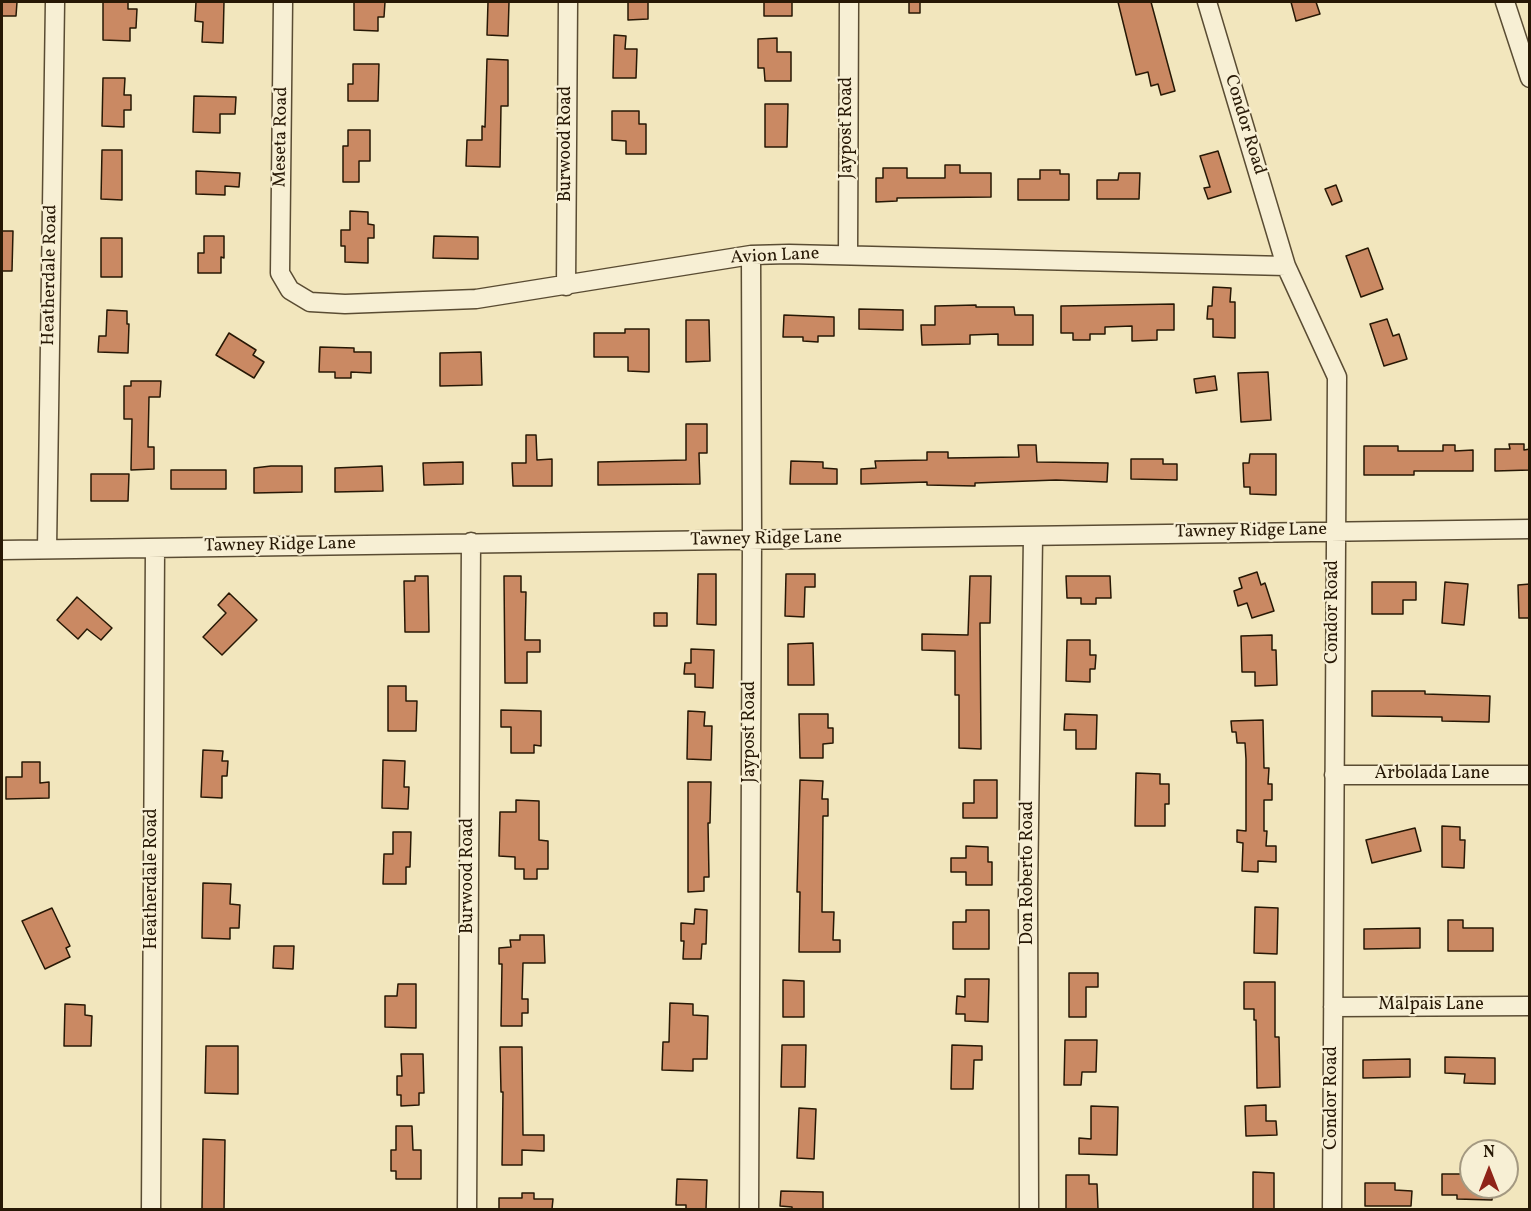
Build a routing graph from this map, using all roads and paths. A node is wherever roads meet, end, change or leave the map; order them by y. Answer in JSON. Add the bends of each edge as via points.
{"nodes":[{"id":1,"x":55,"y":2,"type":"edge"},
{"id":2,"x":283,"y":2,"type":"edge"},
{"id":3,"x":568,"y":2,"type":"edge"},
{"id":4,"x":849,"y":2,"type":"edge"},
{"id":5,"x":1207,"y":2,"type":"edge"},
{"id":6,"x":1505,"y":2,"type":"edge"},
{"id":7,"x":1530,"y":78,"type":"edge"},
{"id":8,"x":848,"y":254,"type":"junction"},
{"id":9,"x":751,"y":255,"type":"junction"},
{"id":10,"x":1286,"y":266,"type":"junction"},
{"id":11,"x":280,"y":273,"type":"joint"},
{"id":12,"x":566,"y":286,"type":"junction"},
{"id":13,"x":1530,"y":529,"type":"edge"},
{"id":14,"x":1335,"y":531,"type":"junction"},
{"id":15,"x":1033,"y":537,"type":"junction"},
{"id":16,"x":752,"y":540,"type":"junction"},
{"id":17,"x":471,"y":542,"type":"junction"},
{"id":18,"x":47,"y":549,"type":"junction"},
{"id":19,"x":155,"y":549,"type":"junction"},
{"id":20,"x":2,"y":550,"type":"edge"},
{"id":21,"x":1334,"y":775,"type":"junction"},
{"id":22,"x":1530,"y":775,"type":"edge"},
{"id":23,"x":1530,"y":1006,"type":"edge"},
{"id":24,"x":1333,"y":1007,"type":"junction"},
{"id":25,"x":151,"y":1209,"type":"edge"},
{"id":26,"x":467,"y":1209,"type":"edge"},
{"id":27,"x":748,"y":1209,"type":"edge"},
{"id":28,"x":1029,"y":1209,"type":"edge"},
{"id":29,"x":1332,"y":1209,"type":"edge"}],
"edges":[{"from":1,"to":18,"type":"street","name":"Heatherdale Road"},
{"from":2,"to":11,"type":"street","name":"Meseta Road"},
{"from":3,"to":12,"type":"street","name":"Burwood Road"},
{"from":4,"to":8,"type":"street","name":"Jaypost Road"},
{"from":5,"to":10,"type":"street","name":"Condor Road"},
{"from":6,"to":7,"type":"street"},
{"from":8,"to":9,"type":"street","name":"Avion Lane"},
{"from":8,"to":10,"type":"street","name":"Avion Lane"},
{"from":9,"to":12,"type":"street","name":"Avion Lane"},
{"from":9,"to":16,"type":"street","name":"Jaypost Road"},
{"from":10,"to":14,"type":"street","name":"Condor Road","via":[[1336,377]]},
{"from":11,"to":12,"type":"street","name":"Avion Lane","via":[[290,290],[310,302],[345,304],[476,299]]},
{"from":13,"to":14,"type":"street","name":"Tawney Ridge Lane"},
{"from":14,"to":15,"type":"street","name":"Tawney Ridge Lane"},
{"from":14,"to":21,"type":"street","name":"Condor Road"},
{"from":15,"to":16,"type":"street","name":"Tawney Ridge Lane"},
{"from":15,"to":28,"type":"street","name":"Don Roberto Road"},
{"from":16,"to":17,"type":"street","name":"Tawney Ridge Lane"},
{"from":16,"to":27,"type":"street","name":"Jaypost Road"},
{"from":17,"to":19,"type":"street","name":"Tawney Ridge Lane"},
{"from":17,"to":26,"type":"street","name":"Burwood Road"},
{"from":18,"to":19,"type":"street","name":"Tawney Ridge Lane"},
{"from":18,"to":20,"type":"street","name":"Tawney Ridge Lane"},
{"from":19,"to":25,"type":"street","name":"Heatherdale Road"},
{"from":21,"to":22,"type":"street","name":"Arbolada Lane"},
{"from":21,"to":24,"type":"street","name":"Condor Road"},
{"from":23,"to":24,"type":"street","name":"Malpais Lane"},
{"from":24,"to":29,"type":"street","name":"Condor Road"}]}
